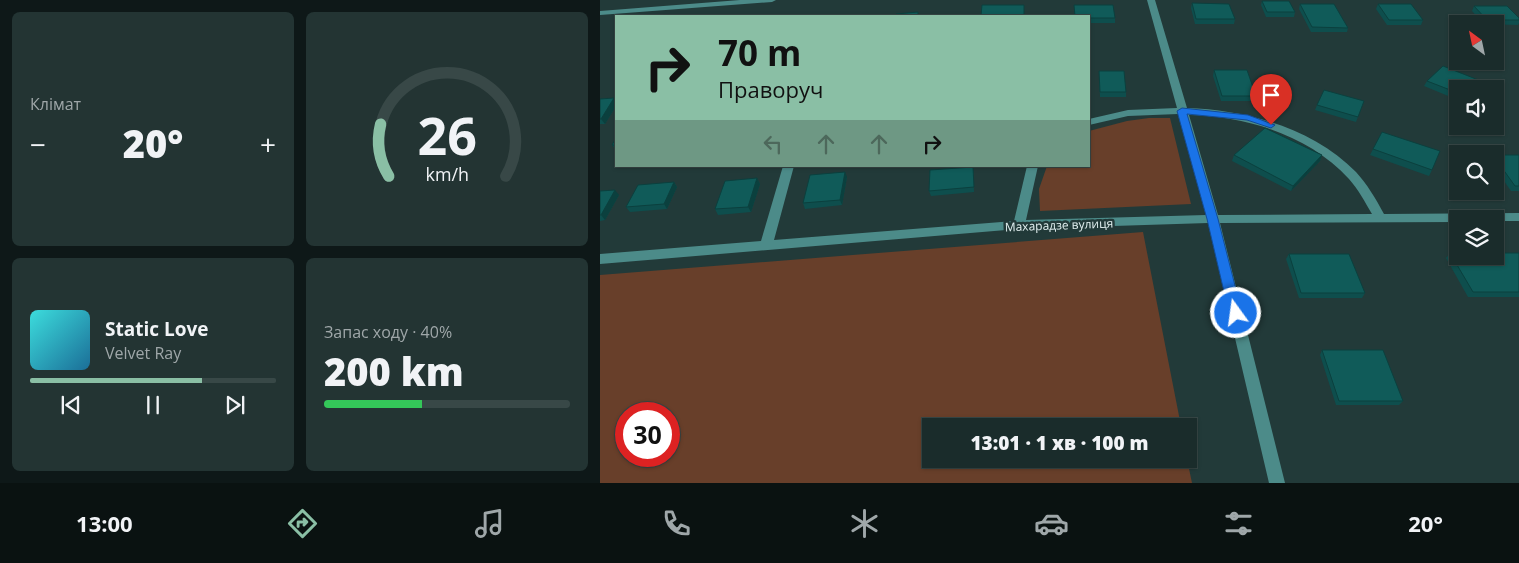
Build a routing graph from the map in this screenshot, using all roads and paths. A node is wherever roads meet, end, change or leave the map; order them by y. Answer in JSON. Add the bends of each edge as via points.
{"nodes":[{"id":1,"x":772,"y":0,"type":"edge"},
{"id":2,"x":1151,"y":0,"type":"edge"},
{"id":3,"x":600,"y":13,"type":"edge"},
{"id":4,"x":1182,"y":111,"type":"junction"},
{"id":5,"x":1090,"y":122,"type":"edge"},
{"id":6,"x":789,"y":167,"type":"edge"},
{"id":7,"x":1033,"y":167,"type":"edge"},
{"id":8,"x":1519,"y":217,"type":"edge"},
{"id":9,"x":1381,"y":218,"type":"junction"},
{"id":10,"x":1213,"y":219,"type":"junction"},
{"id":11,"x":1019,"y":225,"type":"junction"},
{"id":12,"x":766,"y":245,"type":"junction"},
{"id":13,"x":600,"y":260,"type":"edge"},
{"id":14,"x":1277,"y":483,"type":"edge"}],
"edges":[{"from":1,"to":3,"type":"street"},
{"from":2,"to":4,"type":"street"},
{"from":4,"to":5,"type":"street","via":[[1148,111]]},
{"from":4,"to":9,"type":"street","via":[[1248,117],[1302,138],[1351,174]]},
{"from":4,"to":10,"type":"street"},
{"from":6,"to":12,"type":"street"},
{"from":7,"to":11,"type":"street"},
{"from":8,"to":9,"type":"street","name":"Махарадзе вулиця"},
{"from":9,"to":10,"type":"street","name":"Махарадзе вулиця"},
{"from":10,"to":11,"type":"street","name":"Махарадзе вулиця"},
{"from":10,"to":14,"type":"street"},
{"from":11,"to":12,"type":"street","name":"Махарадзе вулиця"},
{"from":12,"to":13,"type":"street","name":"Махарадзе вулиця"}]}
